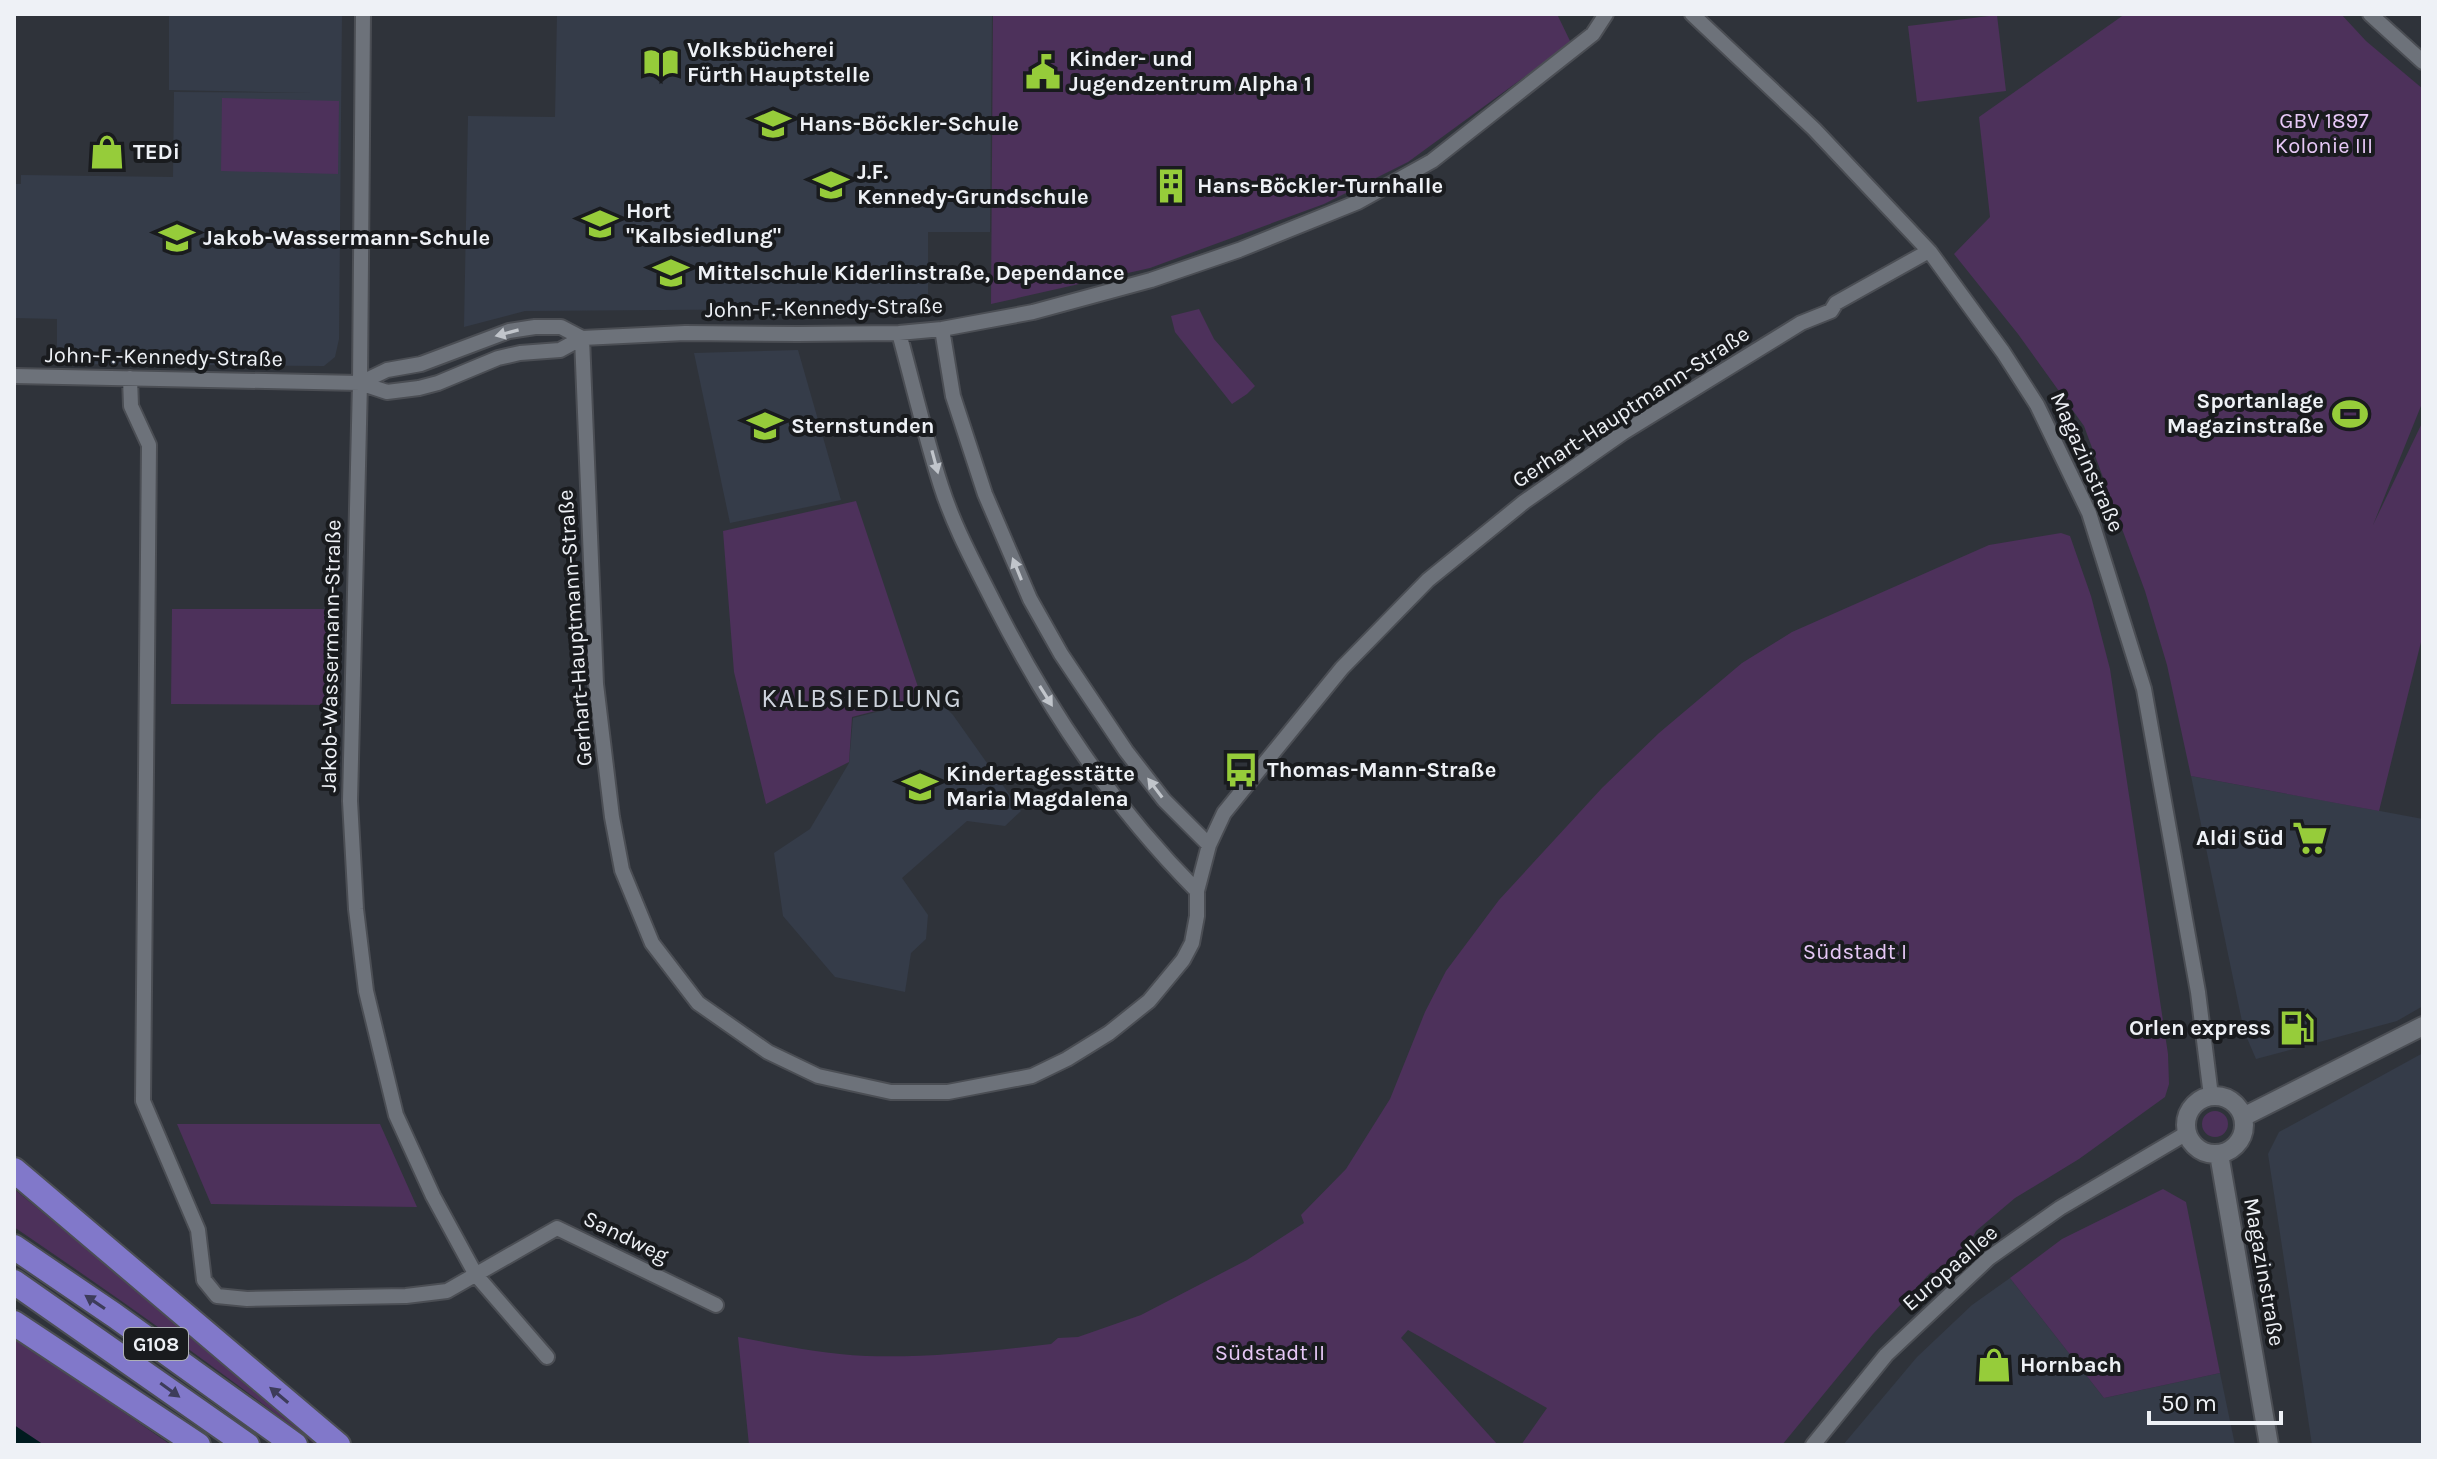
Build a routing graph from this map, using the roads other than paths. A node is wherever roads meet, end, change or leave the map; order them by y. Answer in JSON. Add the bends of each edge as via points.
{"nodes":[{"id":1,"x":363,"y":14,"type":"edge"},
{"id":2,"x":1606,"y":14,"type":"edge"},
{"id":3,"x":1692,"y":14,"type":"edge"},
{"id":4,"x":2370,"y":14,"type":"edge"},
{"id":5,"x":2423,"y":62,"type":"edge"},
{"id":6,"x":1929,"y":251,"type":"junction"},
{"id":7,"x":942,"y":329,"type":"junction"},
{"id":8,"x":899,"y":333,"type":"junction"},
{"id":9,"x":582,"y":338,"type":"junction"},
{"id":10,"x":14,"y":376,"type":"edge"},
{"id":11,"x":130,"y":378,"type":"junction"},
{"id":12,"x":360,"y":383,"type":"junction"},
{"id":13,"x":1209,"y":845,"type":"junction"},
{"id":14,"x":1197,"y":891,"type":"junction"},
{"id":15,"x":2423,"y":1026,"type":"edge"},
{"id":16,"x":2211,"y":1096,"type":"junction"},
{"id":17,"x":2243,"y":1117,"type":"junction"},
{"id":18,"x":2187,"y":1133,"type":"junction"},
{"id":19,"x":2219,"y":1154,"type":"junction"},
{"id":20,"x":14,"y":1170,"type":"edge"},
{"id":21,"x":14,"y":1247,"type":"edge"},
{"id":22,"x":476,"y":1275,"type":"junction"},
{"id":23,"x":14,"y":1282,"type":"edge"},
{"id":24,"x":716,"y":1305,"type":"dead end"},
{"id":25,"x":14,"y":1323,"type":"edge"},
{"id":26,"x":547,"y":1357,"type":"dead end"},
{"id":27,"x":198,"y":1445,"type":"edge"},
{"id":28,"x":247,"y":1445,"type":"edge"},
{"id":29,"x":295,"y":1445,"type":"edge"},
{"id":30,"x":338,"y":1445,"type":"edge"},
{"id":31,"x":1813,"y":1445,"type":"edge"},
{"id":32,"x":2269,"y":1445,"type":"edge"}],
"edges":[{"from":1,"to":12,"type":"street","name":"Jakob-Wassermann-Straße"},
{"from":2,"to":7,"type":"street","name":"John-F.-Kennedy-Straße","via":[[1593,34],[1432,161],[1358,202],[1151,280],[1033,312]]},
{"from":3,"to":6,"type":"street","name":"Magazinstraße","via":[[1814,129]]},
{"from":4,"to":5,"type":"street"},
{"from":6,"to":13,"type":"street","name":"Gerhart-Hauptmann-Straße","via":[[1624,432],[1524,502],[1428,580],[1342,668],[1224,813]]},
{"from":6,"to":16,"type":"street","name":"Magazinstraße","via":[[2037,405],[2089,513],[2144,689],[2198,992]]},
{"from":7,"to":8,"type":"street","name":"John-F.-Kennedy-Straße"},
{"from":13,"to":7,"type":"street","one_way":true,"via":[[1126,751],[1030,599],[985,494],[953,396]]},
{"from":8,"to":9,"type":"street","name":"John-F.-Kennedy-Straße"},
{"from":8,"to":14,"type":"street","one_way":true,"via":[[942,487],[1024,662],[1091,768]]},
{"from":9,"to":12,"type":"street","name":"John-F.-Kennedy-Straße","via":[[560,350],[498,358],[419,388],[387,392]]},
{"from":9,"to":12,"type":"street","name":"John-F.-Kennedy-Straße","one_way":true,"via":[[561,327],[509,331]]},
{"from":9,"to":14,"type":"street","name":"Gerhart-Hauptmann-Straße","via":[[596,684],[612,817],[622,870],[652,943],[698,1003],[768,1052],[818,1076],[891,1092],[948,1092],[1032,1076],[1109,1033],[1149,1001],[1192,943]]},
{"from":10,"to":11,"type":"street","name":"John-F.-Kennedy-Straße"},
{"from":11,"to":12,"type":"street","name":"John-F.-Kennedy-Straße"},
{"from":11,"to":22,"type":"street","via":[[131,406],[149,445],[143,1101],[198,1230],[204,1280],[217,1296],[247,1299],[406,1296],[447,1291]]},
{"from":12,"to":22,"type":"street","name":"Jakob-Wassermann-Straße","via":[[350,801],[366,991],[396,1115]]},
{"from":13,"to":14,"type":"street","name":"Gerhart-Hauptmann-Straße"},
{"from":15,"to":17,"type":"street"},
{"from":16,"to":17,"type":"street","via":[[2234,1103]]},
{"from":16,"to":18,"type":"street","via":[[2193,1106]]},
{"from":17,"to":19,"type":"street","via":[[2245,1127],[2237,1145]]},
{"from":18,"to":19,"type":"street","via":[[2200,1150]]},
{"from":18,"to":31,"type":"street","name":"Europaallee","via":[[2060,1208],[1989,1258],[1886,1355]]},
{"from":19,"to":32,"type":"street","name":"Magazinstraße"},
{"from":30,"to":20,"type":"highway","one_way":true},
{"from":29,"to":21,"type":"highway","number":"G108","one_way":true},
{"from":22,"to":24,"type":"street","name":"Sandweg","via":[[557,1228]]},
{"from":22,"to":26,"type":"street","name":"Jakob-Wassermann-Straße"},
{"from":23,"to":28,"type":"highway","number":"G108","one_way":true},
{"from":25,"to":27,"type":"highway"}]}
